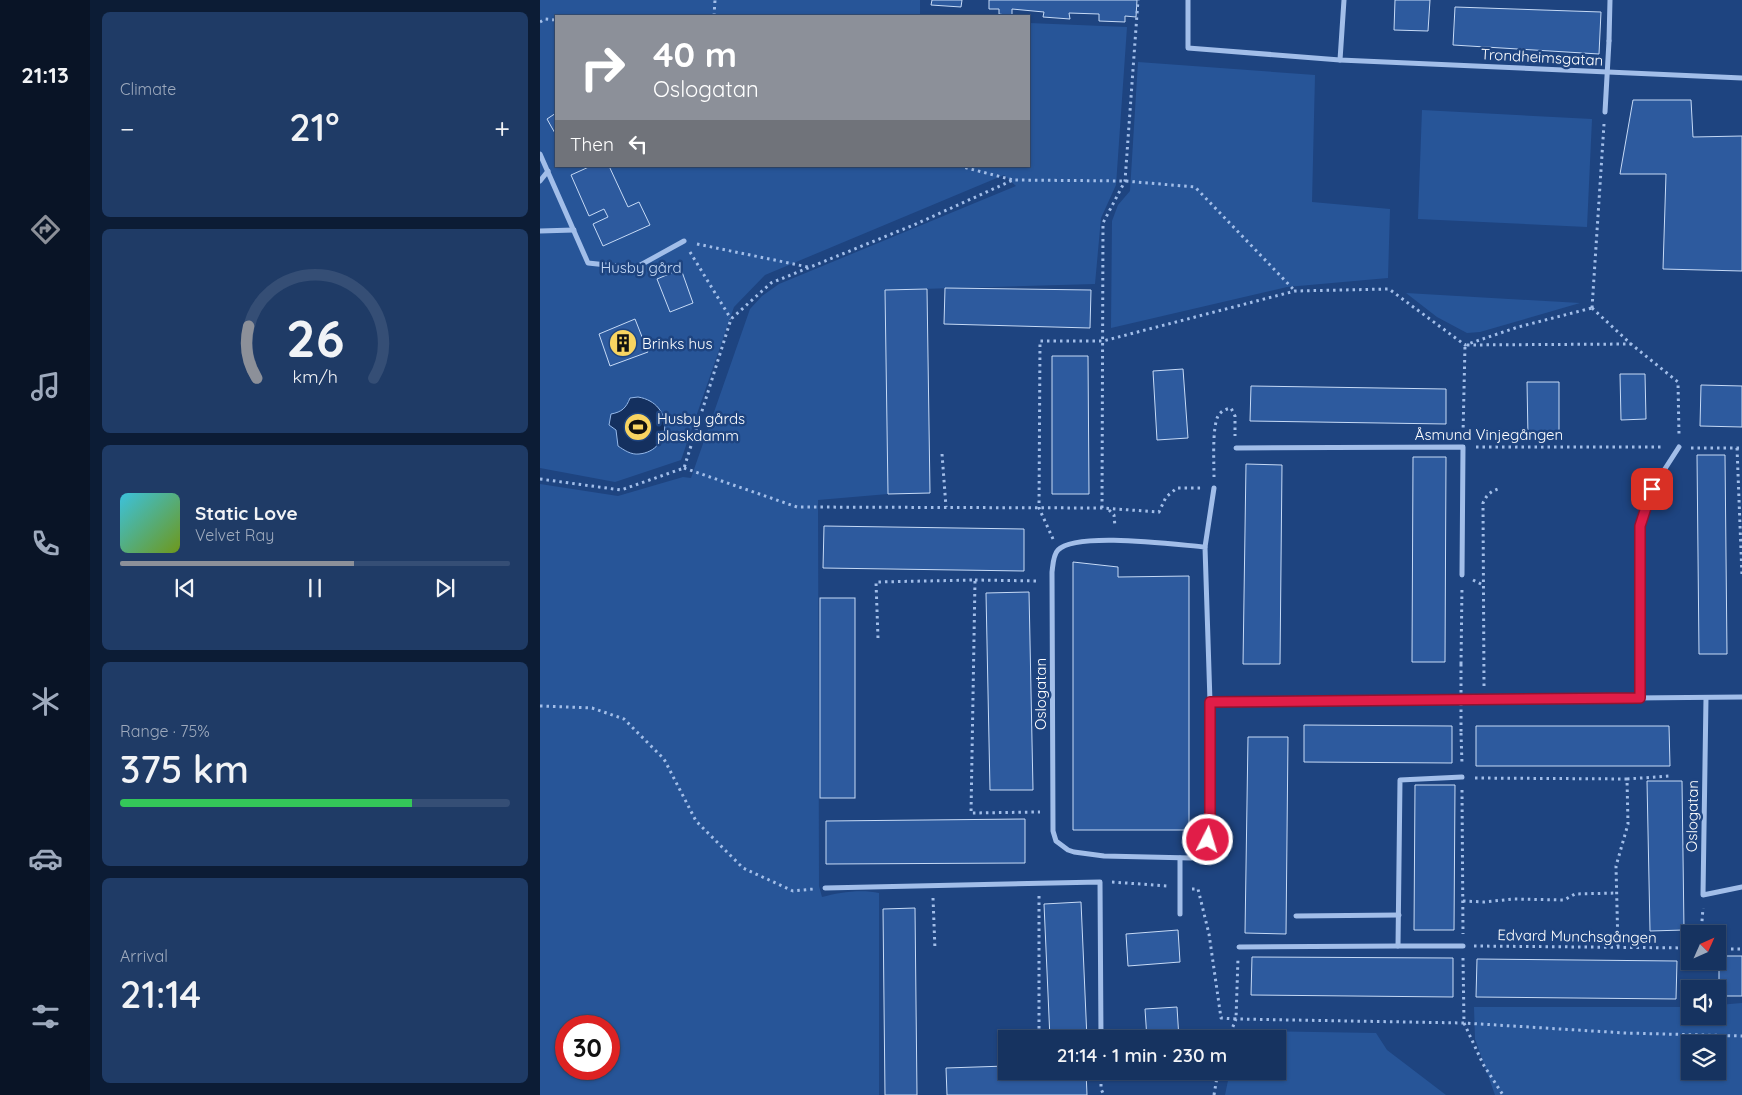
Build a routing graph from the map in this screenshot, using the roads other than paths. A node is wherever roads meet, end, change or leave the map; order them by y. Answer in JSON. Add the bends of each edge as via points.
{"nodes":[{"id":1,"x":1188,"y":0,"type":"edge"},
{"id":2,"x":1344,"y":0,"type":"edge"},
{"id":3,"x":1610,"y":0,"type":"edge"},
{"id":4,"x":1340,"y":60,"type":"junction"},
{"id":5,"x":1742,"y":78,"type":"edge"},
{"id":6,"x":1605,"y":112,"type":"road end"},
{"id":7,"x":540,"y":154,"type":"edge"},
{"id":8,"x":548,"y":172,"type":"junction"},
{"id":9,"x":540,"y":181,"type":"edge"},
{"id":10,"x":574,"y":230,"type":"junction"},
{"id":11,"x":540,"y":231,"type":"edge"},
{"id":12,"x":684,"y":241,"type":"road end"},
{"id":13,"x":1236,"y":448,"type":"road end"},
{"id":14,"x":1679,"y":448,"type":"road end"},
{"id":15,"x":1214,"y":488,"type":"road end"},
{"id":16,"x":1205,"y":547,"type":"junction"},
{"id":17,"x":1462,"y":574,"type":"road end"},
{"id":18,"x":1742,"y":697,"type":"edge"},
{"id":19,"x":1640,"y":698,"type":"junction"},
{"id":20,"x":1706,"y":698,"type":"junction"},
{"id":21,"x":1210,"y":702,"type":"junction"},
{"id":22,"x":1462,"y":777,"type":"road end"},
{"id":23,"x":1180,"y":858,"type":"junction"},
{"id":24,"x":1742,"y":887,"type":"edge"},
{"id":25,"x":825,"y":888,"type":"road end"},
{"id":26,"x":1180,"y":914,"type":"dead end"},
{"id":27,"x":1399,"y":915,"type":"junction"},
{"id":28,"x":1296,"y":916,"type":"dead end"},
{"id":29,"x":1398,"y":946,"type":"junction"},
{"id":30,"x":1463,"y":946,"type":"road end"},
{"id":31,"x":1239,"y":947,"type":"road end"},
{"id":32,"x":1101,"y":1030,"type":"edge"}],
"edges":[{"from":1,"to":4,"type":"street","name":"Trondheimsgatan","via":[[1188,48]]},
{"from":2,"to":4,"type":"street"},
{"from":3,"to":6,"type":"street","bridge":true},
{"from":4,"to":5,"type":"street","name":"Trondheimsgatan"},
{"from":7,"to":8,"type":"street"},
{"from":8,"to":9,"type":"street"},
{"from":8,"to":10,"type":"street"},
{"from":10,"to":11,"type":"street"},
{"from":10,"to":12,"type":"street","via":[[588,263],[635,268]]},
{"from":13,"to":17,"type":"street","name":"Åsmund Vinjegången","via":[[1463,446]]},
{"from":14,"to":19,"type":"street","via":[[1652,489],[1640,526]]},
{"from":15,"to":16,"type":"street","name":"Oslogatan"},
{"from":16,"to":21,"type":"street","name":"Oslogatan"},
{"from":16,"to":23,"type":"street","name":"Oslogatan","via":[[1115,540],[1077,541],[1057,550],[1053,561],[1053,831],[1056,841],[1068,850],[1104,856]]},
{"from":18,"to":20,"type":"street"},
{"from":19,"to":20,"type":"street"},
{"from":19,"to":21,"type":"street"},
{"from":20,"to":24,"type":"street","name":"Oslogatan","via":[[1703,895]]},
{"from":21,"to":23,"type":"street","name":"Oslogatan","via":[[1210,832],[1206,847],[1200,853]]},
{"from":22,"to":27,"type":"street","via":[[1400,780]]},
{"from":23,"to":26,"type":"street"},
{"from":25,"to":32,"type":"street","via":[[1100,882]]},
{"from":27,"to":28,"type":"street"},
{"from":27,"to":29,"type":"street"},
{"from":29,"to":30,"type":"street"},
{"from":29,"to":31,"type":"street"}]}
